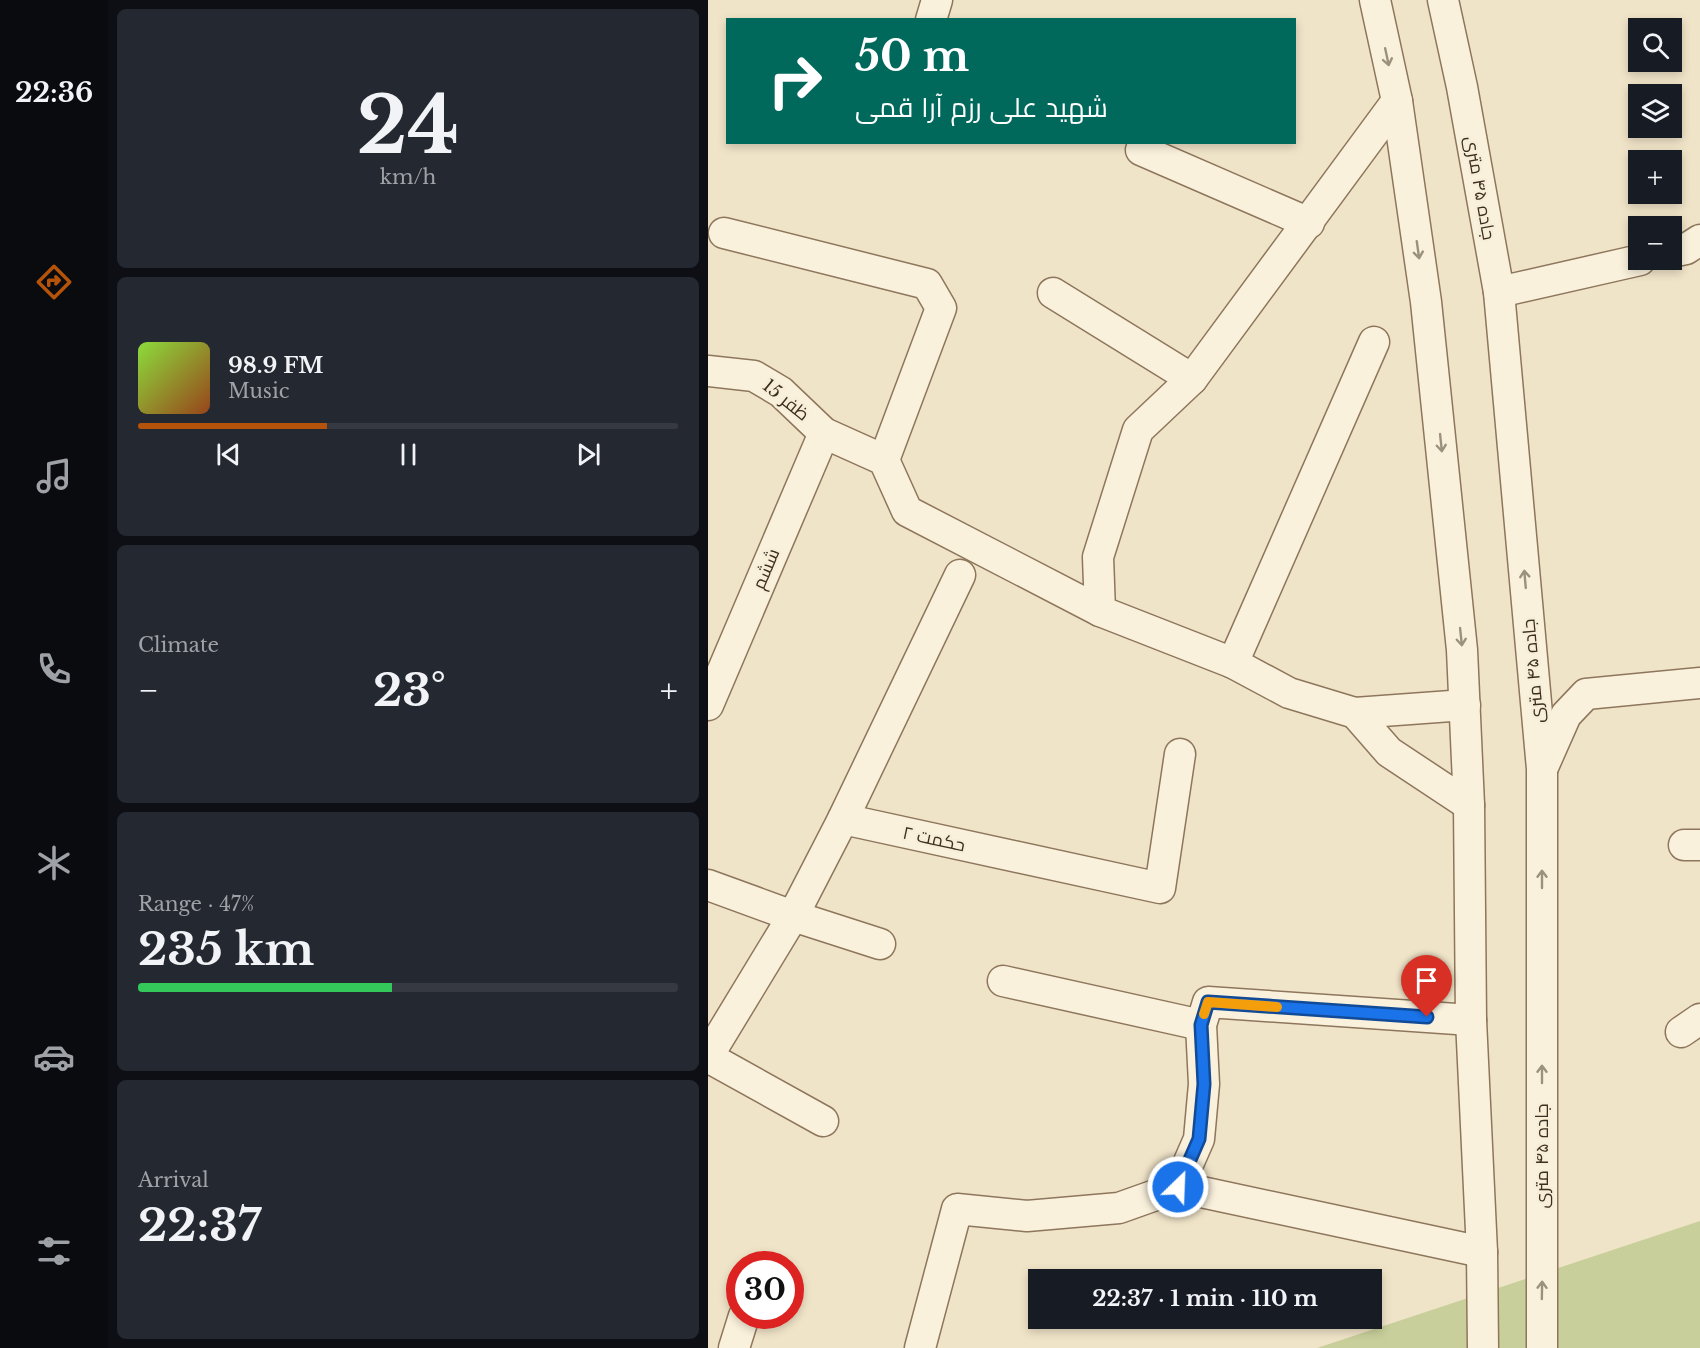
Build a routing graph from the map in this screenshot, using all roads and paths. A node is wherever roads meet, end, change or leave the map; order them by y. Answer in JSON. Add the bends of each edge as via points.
{"nodes":[{"id":1,"x":937,"y":0,"type":"edge"},
{"id":2,"x":1375,"y":0,"type":"edge"},
{"id":3,"x":1443,"y":0,"type":"edge"},
{"id":4,"x":932,"y":18,"type":"edge"},
{"id":5,"x":1397,"y":101,"type":"junction"},
{"id":6,"x":1141,"y":150,"type":"dead end"},
{"id":7,"x":1309,"y":223,"type":"junction"},
{"id":8,"x":724,"y":233,"type":"dead end"},
{"id":9,"x":1700,"y":240,"type":"edge"},
{"id":10,"x":1682,"y":250,"type":"edge"},
{"id":11,"x":1628,"y":263,"type":"edge"},
{"id":12,"x":1499,"y":292,"type":"junction"},
{"id":13,"x":1053,"y":293,"type":"dead end"},
{"id":14,"x":1374,"y":342,"type":"dead end"},
{"id":15,"x":708,"y":371,"type":"edge"},
{"id":16,"x":1191,"y":379,"type":"junction"},
{"id":17,"x":824,"y":433,"type":"junction"},
{"id":18,"x":884,"y":460,"type":"junction"},
{"id":19,"x":960,"y":575,"type":"dead end"},
{"id":20,"x":1100,"y":611,"type":"junction"},
{"id":21,"x":1233,"y":663,"type":"junction"},
{"id":22,"x":1700,"y":683,"type":"edge"},
{"id":23,"x":708,"y":705,"type":"edge"},
{"id":24,"x":1465,"y":705,"type":"junction"},
{"id":25,"x":1355,"y":712,"type":"junction"},
{"id":26,"x":1180,"y":754,"type":"dead end"},
{"id":27,"x":1542,"y":769,"type":"junction"},
{"id":28,"x":1469,"y":805,"type":"junction"},
{"id":29,"x":843,"y":819,"type":"junction"},
{"id":30,"x":708,"y":885,"type":"edge"},
{"id":31,"x":793,"y":916,"type":"junction"},
{"id":32,"x":880,"y":944,"type":"dead end"},
{"id":33,"x":1004,"y":981,"type":"dead end"},
{"id":34,"x":1471,"y":1020,"type":"junction"},
{"id":35,"x":1201,"y":1025,"type":"junction"},
{"id":36,"x":708,"y":1056,"type":"edge"},
{"id":37,"x":823,"y":1121,"type":"dead end"},
{"id":38,"x":1178,"y":1187,"type":"junction"},
{"id":39,"x":1482,"y":1252,"type":"junction"},
{"id":40,"x":740,"y":1329,"type":"edge"},
{"id":41,"x":734,"y":1348,"type":"edge"},
{"id":42,"x":920,"y":1348,"type":"edge"},
{"id":43,"x":1483,"y":1348,"type":"edge"},
{"id":44,"x":1542,"y":1348,"type":"edge"}],
"edges":[{"from":1,"to":4,"type":"street"},
{"from":2,"to":5,"type":"street","one_way":true},
{"from":3,"to":12,"type":"street","name":"جاده ۴۵ متری"},
{"from":5,"to":7,"type":"street"},
{"from":5,"to":24,"type":"street","one_way":true,"via":[[1426,302]]},
{"from":6,"to":7,"type":"street"},
{"from":7,"to":16,"type":"street"},
{"from":8,"to":18,"type":"street","via":[[927,284],[941,308]]},
{"from":9,"to":10,"type":"street"},
{"from":11,"to":12,"type":"street"},
{"from":27,"to":12,"type":"street","name":"جاده ۴۵ متری","one_way":true},
{"from":13,"to":16,"type":"street"},
{"from":14,"to":21,"type":"street"},
{"from":15,"to":17,"type":"street","name":"ظفر 15","via":[[754,376],[781,392]]},
{"from":16,"to":20,"type":"street","via":[[1138,430],[1098,557]]},
{"from":17,"to":18,"type":"street","name":"ظفر 15"},
{"from":17,"to":23,"type":"street","name":"ششم"},
{"from":18,"to":20,"type":"street","via":[[908,511]]},
{"from":19,"to":29,"type":"street"},
{"from":20,"to":21,"type":"street"},
{"from":21,"to":25,"type":"street","via":[[1289,693]]},
{"from":22,"to":27,"type":"street","via":[[1586,694],[1566,715]]},
{"from":24,"to":25,"type":"street"},
{"from":24,"to":28,"type":"street"},
{"from":25,"to":28,"type":"street","via":[[1389,752]]},
{"from":26,"to":29,"type":"street","name":"حکمت ۲","via":[[1160,888]]},
{"from":44,"to":27,"type":"street","name":"جاده ۴۵ متری","one_way":true},
{"from":28,"to":34,"type":"street"},
{"from":29,"to":31,"type":"street"},
{"from":30,"to":31,"type":"street"},
{"from":31,"to":32,"type":"street"},
{"from":31,"to":36,"type":"street"},
{"from":33,"to":35,"type":"street"},
{"from":34,"to":35,"type":"street","via":[[1208,1002]]},
{"from":34,"to":39,"type":"street"},
{"from":35,"to":38,"type":"street","via":[[1204,1084],[1199,1139]]},
{"from":36,"to":37,"type":"street"},
{"from":38,"to":39,"type":"street"},
{"from":38,"to":42,"type":"street","via":[[1119,1208],[1027,1216],[957,1209]]},
{"from":39,"to":43,"type":"street"},
{"from":40,"to":41,"type":"street"}]}
